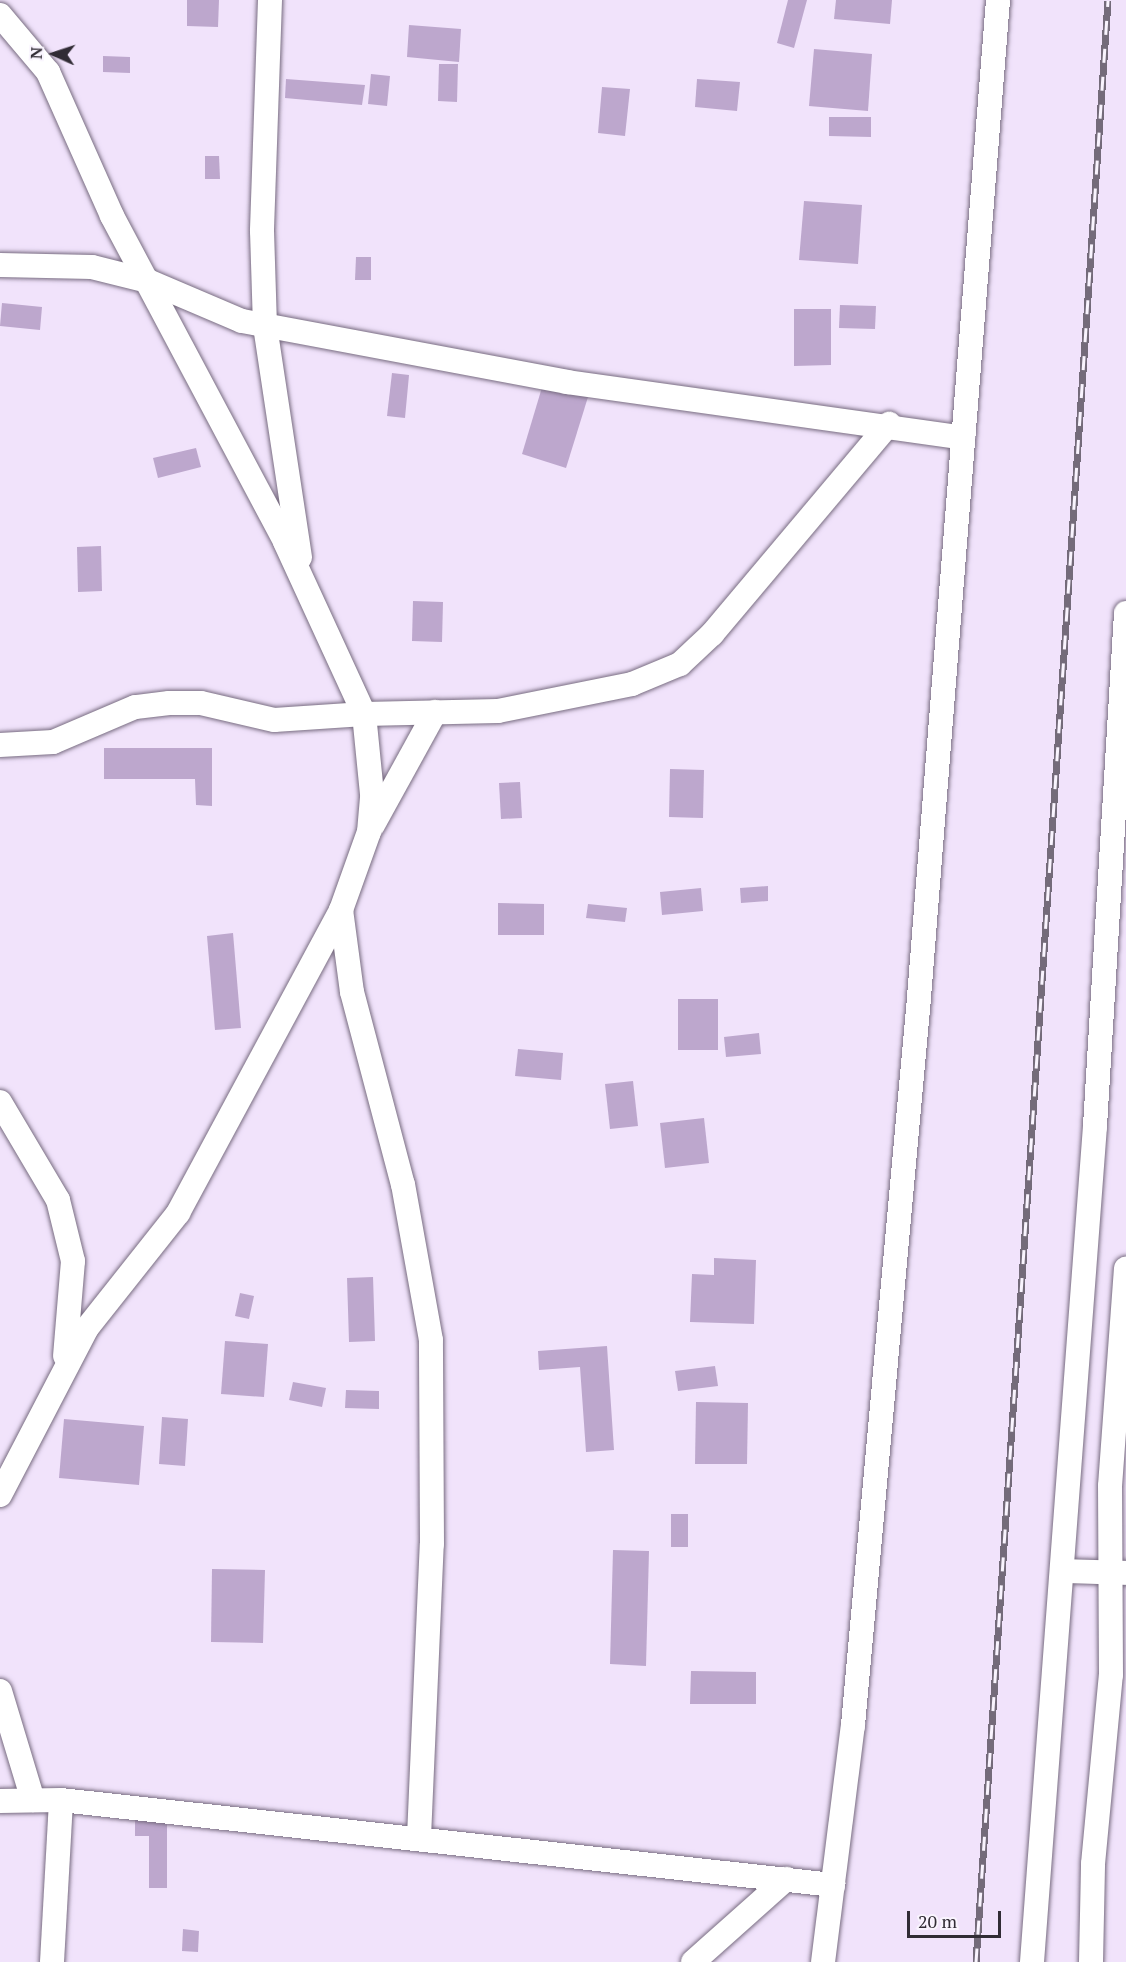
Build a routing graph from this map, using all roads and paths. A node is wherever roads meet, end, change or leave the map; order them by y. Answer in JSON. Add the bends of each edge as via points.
{"nodes":[{"id":1,"x":270,"y":0,"type":"edge"},
{"id":2,"x":998,"y":0,"type":"edge"},
{"id":3,"x":0,"y":15,"type":"edge"},
{"id":4,"x":0,"y":265,"type":"edge"},
{"id":5,"x":148,"y":281,"type":"junction"},
{"id":6,"x":266,"y":326,"type":"junction"},
{"id":7,"x":889,"y":424,"type":"junction"},
{"id":8,"x":963,"y":438,"type":"junction"},
{"id":9,"x":303,"y":580,"type":"junction"},
{"id":10,"x":1126,"y":612,"type":"edge"},
{"id":11,"x":435,"y":712,"type":"junction"},
{"id":12,"x":364,"y":714,"type":"junction"},
{"id":13,"x":0,"y":745,"type":"edge"},
{"id":14,"x":369,"y":832,"type":"junction"},
{"id":15,"x":341,"y":910,"type":"junction"},
{"id":16,"x":0,"y":1102,"type":"edge"},
{"id":17,"x":1126,"y":1269,"type":"edge"},
{"id":18,"x":63,"y":1370,"type":"junction"},
{"id":19,"x":0,"y":1495,"type":"edge"},
{"id":20,"x":1063,"y":1571,"type":"junction"},
{"id":21,"x":1118,"y":1572,"type":"edge"},
{"id":22,"x":0,"y":1691,"type":"edge"},
{"id":23,"x":33,"y":1800,"type":"junction"},
{"id":24,"x":61,"y":1800,"type":"junction"},
{"id":25,"x":0,"y":1801,"type":"edge"},
{"id":26,"x":419,"y":1837,"type":"junction"},
{"id":27,"x":786,"y":1879,"type":"junction"},
{"id":28,"x":833,"y":1884,"type":"junction"},
{"id":29,"x":52,"y":1962,"type":"edge"},
{"id":30,"x":693,"y":1962,"type":"edge"},
{"id":31,"x":823,"y":1962,"type":"edge"},
{"id":32,"x":1032,"y":1962,"type":"edge"},
{"id":33,"x":1091,"y":1962,"type":"edge"}],
"edges":[{"from":1,"to":6,"type":"street","via":[[262,208]]},
{"from":2,"to":8,"type":"street"},
{"from":3,"to":5,"type":"street","via":[[48,72],[112,216]]},
{"from":4,"to":5,"type":"street","via":[[92,267]]},
{"from":5,"to":6,"type":"street"},
{"from":5,"to":9,"type":"street"},
{"from":6,"to":7,"type":"street","via":[[567,382]]},
{"from":6,"to":9,"type":"street"},
{"from":7,"to":8,"type":"street"},
{"from":7,"to":11,"type":"street","via":[[712,634],[680,664],[632,684],[576,698],[498,711]]},
{"from":8,"to":28,"type":"street","via":[[914,1058],[853,1725]]},
{"from":9,"to":12,"type":"street"},
{"from":10,"to":20,"type":"street"},
{"from":11,"to":12,"type":"street"},
{"from":11,"to":14,"type":"street"},
{"from":12,"to":13,"type":"street","via":[[274,720],[201,704],[169,703],[135,707],[53,742]]},
{"from":12,"to":14,"type":"street","via":[[372,794]]},
{"from":14,"to":15,"type":"street"},
{"from":15,"to":18,"type":"street","via":[[178,1213],[87,1328]]},
{"from":15,"to":26,"type":"street","via":[[352,992],[404,1185],[431,1340],[432,1544]]},
{"from":16,"to":18,"type":"street","via":[[58,1200],[73,1261]]},
{"from":17,"to":21,"type":"street","via":[[1110,1486]]},
{"from":18,"to":19,"type":"street"},
{"from":20,"to":21,"type":"street"},
{"from":20,"to":32,"type":"street"},
{"from":21,"to":33,"type":"street","via":[[1093,1864]]},
{"from":22,"to":23,"type":"street"},
{"from":23,"to":24,"type":"street"},
{"from":23,"to":25,"type":"street"},
{"from":24,"to":26,"type":"street"},
{"from":24,"to":29,"type":"street"},
{"from":26,"to":27,"type":"street"},
{"from":27,"to":28,"type":"street"},
{"from":27,"to":30,"type":"street"},
{"from":28,"to":31,"type":"street"}]}
